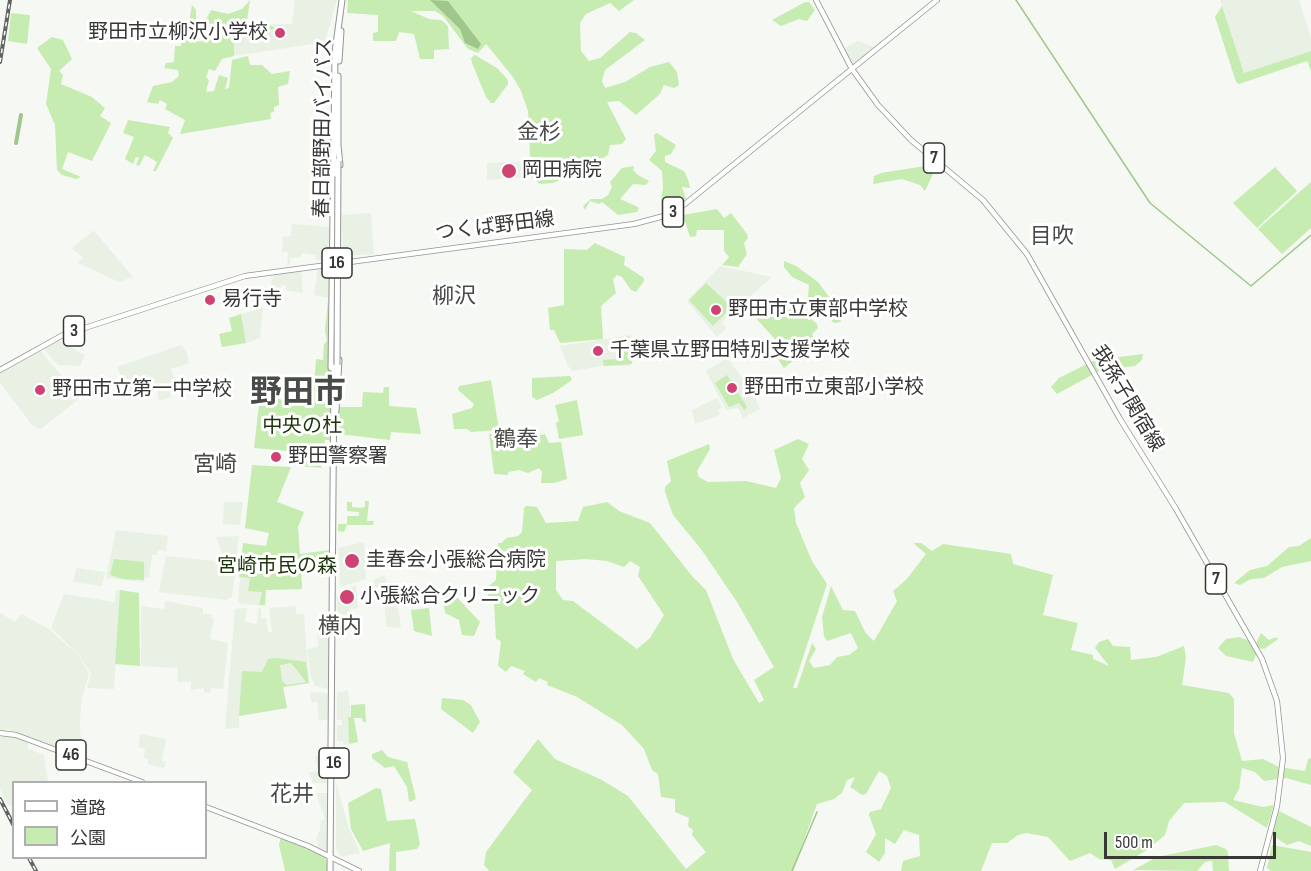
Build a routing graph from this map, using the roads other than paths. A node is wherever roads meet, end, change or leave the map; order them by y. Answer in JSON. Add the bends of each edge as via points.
{"nodes":[{"id":1,"x":344,"y":0,"type":"edge"},
{"id":2,"x":816,"y":0,"type":"edge"},
{"id":3,"x":937,"y":0,"type":"edge"},
{"id":4,"x":852,"y":69,"type":"junction"},
{"id":5,"x":334,"y":136,"type":"junction"},
{"id":6,"x":338,"y":145,"type":"junction"},
{"id":7,"x":336,"y":161,"type":"junction"},
{"id":8,"x":340,"y":262,"type":"junction"},
{"id":9,"x":332,"y":263,"type":"junction"},
{"id":10,"x":335,"y":365,"type":"junction"},
{"id":11,"x":0,"y":370,"type":"edge"},
{"id":12,"x":333,"y":388,"type":"junction"},
{"id":13,"x":336,"y":413,"type":"junction"},
{"id":14,"x":0,"y":733,"type":"edge"},
{"id":15,"x":137,"y":781,"type":"edge"},
{"id":16,"x":207,"y":807,"type":"edge"},
{"id":17,"x":332,"y":856,"type":"junction"},
{"id":18,"x":332,"y":871,"type":"edge"},
{"id":19,"x":359,"y":871,"type":"edge"},
{"id":20,"x":1260,"y":871,"type":"edge"}],
"edges":[{"from":1,"to":5,"type":"highway","name":"春日部野田バイパス","number":"16","via":[[335,52]]},
{"from":1,"to":6,"type":"highway","name":"春日部野田バイパス","number":"16"},
{"from":2,"to":4,"type":"main road","name":"我孫子関宿線","number":"7"},
{"from":3,"to":4,"type":"main road","name":"つくば野田線","number":"3"},
{"from":4,"to":8,"type":"main road","name":"つくば野田線","number":"3","via":[[685,204],[657,219]]},
{"from":4,"to":20,"type":"main road","name":"我孫子関宿線","number":"7","via":[[890,119],[978,194],[1018,241],[1259,653],[1278,700],[1283,758],[1277,806]]},
{"from":5,"to":7,"type":"highway","name":"春日部野田バイパス","number":"16"},
{"from":5,"to":9,"type":"highway","number":"16"},
{"from":6,"to":7,"type":"highway","name":"春日部野田バイパス","number":"16"},
{"from":6,"to":8,"type":"highway","number":"16"},
{"from":7,"to":10,"type":"highway","name":"春日部野田バイパス","number":"16","bridge":true},
{"from":8,"to":9,"type":"main road","name":"つくば野田線","number":"3"},
{"from":8,"to":13,"type":"highway","number":"16"},
{"from":9,"to":11,"type":"main road","name":"つくば野田線","number":"3","via":[[253,274],[213,286],[63,335]]},
{"from":9,"to":12,"type":"highway","number":"16"},
{"from":10,"to":12,"type":"highway","number":"16"},
{"from":10,"to":13,"type":"highway","number":"16"},
{"from":12,"to":17,"type":"highway","number":"16"},
{"from":13,"to":17,"type":"highway","number":"16"},
{"from":14,"to":15,"type":"main road","number":"46","via":[[16,735]]},
{"from":16,"to":17,"type":"main road"},
{"from":17,"to":18,"type":"highway","number":"16"},
{"from":17,"to":19,"type":"main road"}]}
